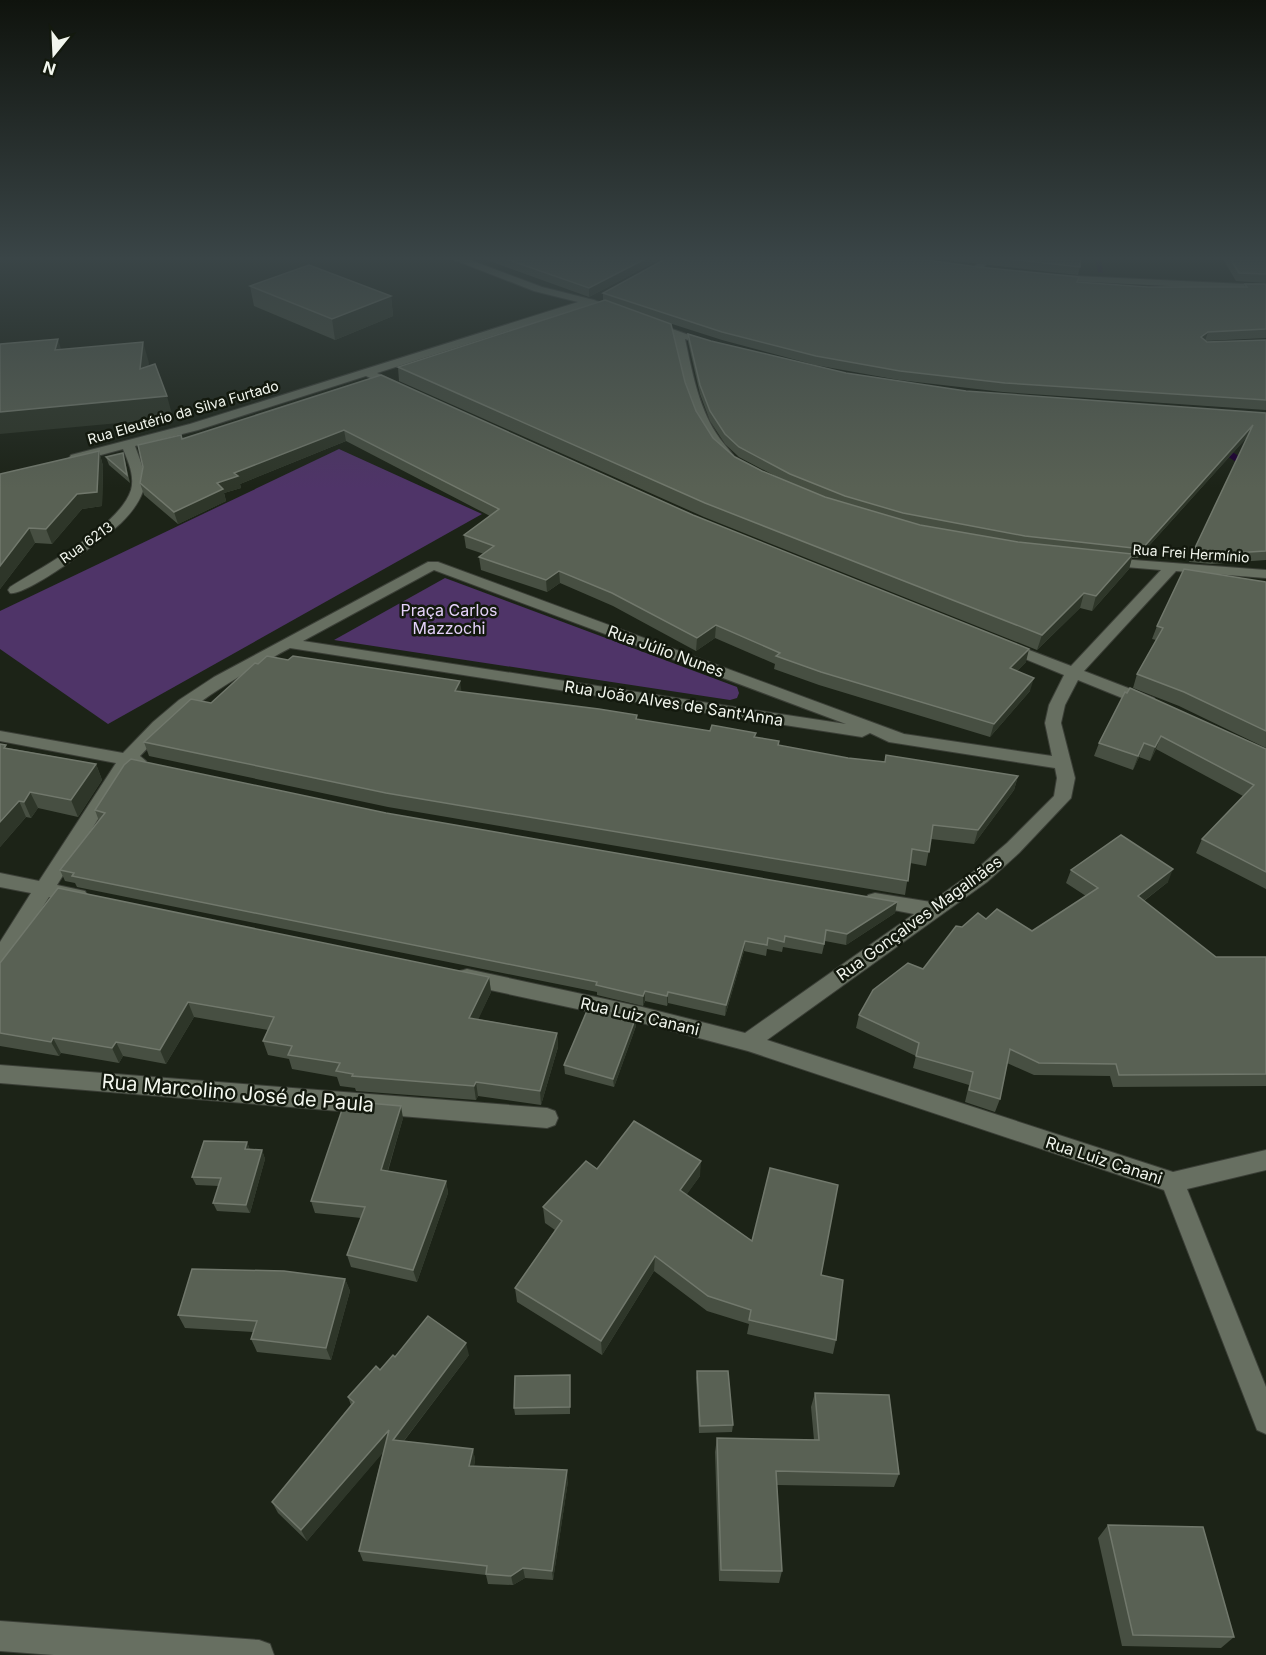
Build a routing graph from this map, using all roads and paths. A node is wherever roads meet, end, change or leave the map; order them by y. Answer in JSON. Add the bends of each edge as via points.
{"nodes":[{"id":1,"x":487,"y":334,"type":"edge"},
{"id":2,"x":678,"y":334,"type":"edge"},
{"id":3,"x":682,"y":334,"type":"edge"},
{"id":4,"x":726,"y":349,"type":"edge"},
{"id":5,"x":368,"y":373,"type":"junction"},
{"id":6,"x":410,"y":392,"type":"edge"},
{"id":7,"x":129,"y":445,"type":"junction"},
{"id":8,"x":64,"y":460,"type":"edge"},
{"id":9,"x":740,"y":465,"type":"edge"},
{"id":10,"x":1095,"y":560,"type":"edge"},
{"id":11,"x":1172,"y":568,"type":"junction"},
{"id":12,"x":1266,"y":574,"type":"edge"},
{"id":13,"x":15,"y":590,"type":"dead end"},
{"id":14,"x":995,"y":641,"type":"edge"},
{"id":15,"x":286,"y":643,"type":"junction"},
{"id":16,"x":1073,"y":673,"type":"junction"},
{"id":17,"x":1161,"y":708,"type":"edge"},
{"id":18,"x":0,"y":736,"type":"edge"},
{"id":19,"x":898,"y":738,"type":"junction"},
{"id":20,"x":127,"y":759,"type":"junction"},
{"id":21,"x":1062,"y":763,"type":"junction"},
{"id":22,"x":150,"y":764,"type":"edge"},
{"id":23,"x":0,"y":880,"type":"edge"},
{"id":24,"x":44,"y":889,"type":"junction"},
{"id":25,"x":854,"y":896,"type":"edge"},
{"id":26,"x":103,"y":901,"type":"edge"},
{"id":27,"x":935,"y":910,"type":"junction"},
{"id":28,"x":0,"y":958,"type":"edge"},
{"id":29,"x":453,"y":974,"type":"edge"},
{"id":30,"x":748,"y":1042,"type":"junction"},
{"id":31,"x":0,"y":1074,"type":"edge"},
{"id":32,"x":548,"y":1118,"type":"dead end"},
{"id":33,"x":1266,"y":1160,"type":"edge"},
{"id":34,"x":1173,"y":1182,"type":"junction"},
{"id":35,"x":1266,"y":1421,"type":"edge"},
{"id":36,"x":0,"y":1636,"type":"edge"},
{"id":37,"x":259,"y":1655,"type":"edge"}],
"edges":[{"from":1,"to":5,"type":"street","name":"Rua Eleutério da Silva Furtado"},
{"from":2,"to":9,"type":"street","via":[[706,426],[719,447]]},
{"from":3,"to":4,"type":"street"},
{"from":5,"to":6,"type":"street"},
{"from":5,"to":7,"type":"street","name":"Rua Eleutério da Silva Furtado"},
{"from":7,"to":8,"type":"street","name":"Rua Eleutério da Silva Furtado"},
{"from":7,"to":13,"type":"street","name":"Rua 6213","via":[[138,475],[130,504],[100,534]]},
{"from":10,"to":11,"type":"street","name":"Rua Frei Hermínio"},
{"from":11,"to":12,"type":"street","name":"Rua Frei Hermínio"},
{"from":11,"to":16,"type":"street","name":"Rua Gonçalves Magalhães"},
{"from":14,"to":16,"type":"street"},
{"from":15,"to":19,"type":"street","name":"Rua João Alves de Sant'Anna"},
{"from":15,"to":19,"type":"street","name":"Rua Júlio Nunes","via":[[433,565]]},
{"from":15,"to":20,"type":"street","via":[[185,704]]},
{"from":16,"to":17,"type":"street"},
{"from":16,"to":21,"type":"street","name":"Rua Gonçalves Magalhães","via":[[1053,723]]},
{"from":18,"to":20,"type":"street"},
{"from":19,"to":21,"type":"street","name":"Rua João Alves de Sant'Anna"},
{"from":20,"to":22,"type":"street"},
{"from":20,"to":24,"type":"street"},
{"from":21,"to":27,"type":"street","name":"Rua Gonçalves Magalhães","via":[[1066,778],[1062,798],[1013,848]]},
{"from":23,"to":24,"type":"street"},
{"from":24,"to":26,"type":"street"},
{"from":24,"to":28,"type":"street"},
{"from":25,"to":27,"type":"street"},
{"from":27,"to":30,"type":"street","name":"Rua Gonçalves Magalhães"},
{"from":29,"to":30,"type":"street","name":"Rua Luiz Canani"},
{"from":30,"to":34,"type":"street","name":"Rua Luiz Canani"},
{"from":31,"to":32,"type":"street","name":"Rua Marcolino José de Paula"},
{"from":33,"to":34,"type":"street","name":"Rua Luiz Canani"},
{"from":34,"to":35,"type":"street"},
{"from":36,"to":37,"type":"street"}]}
